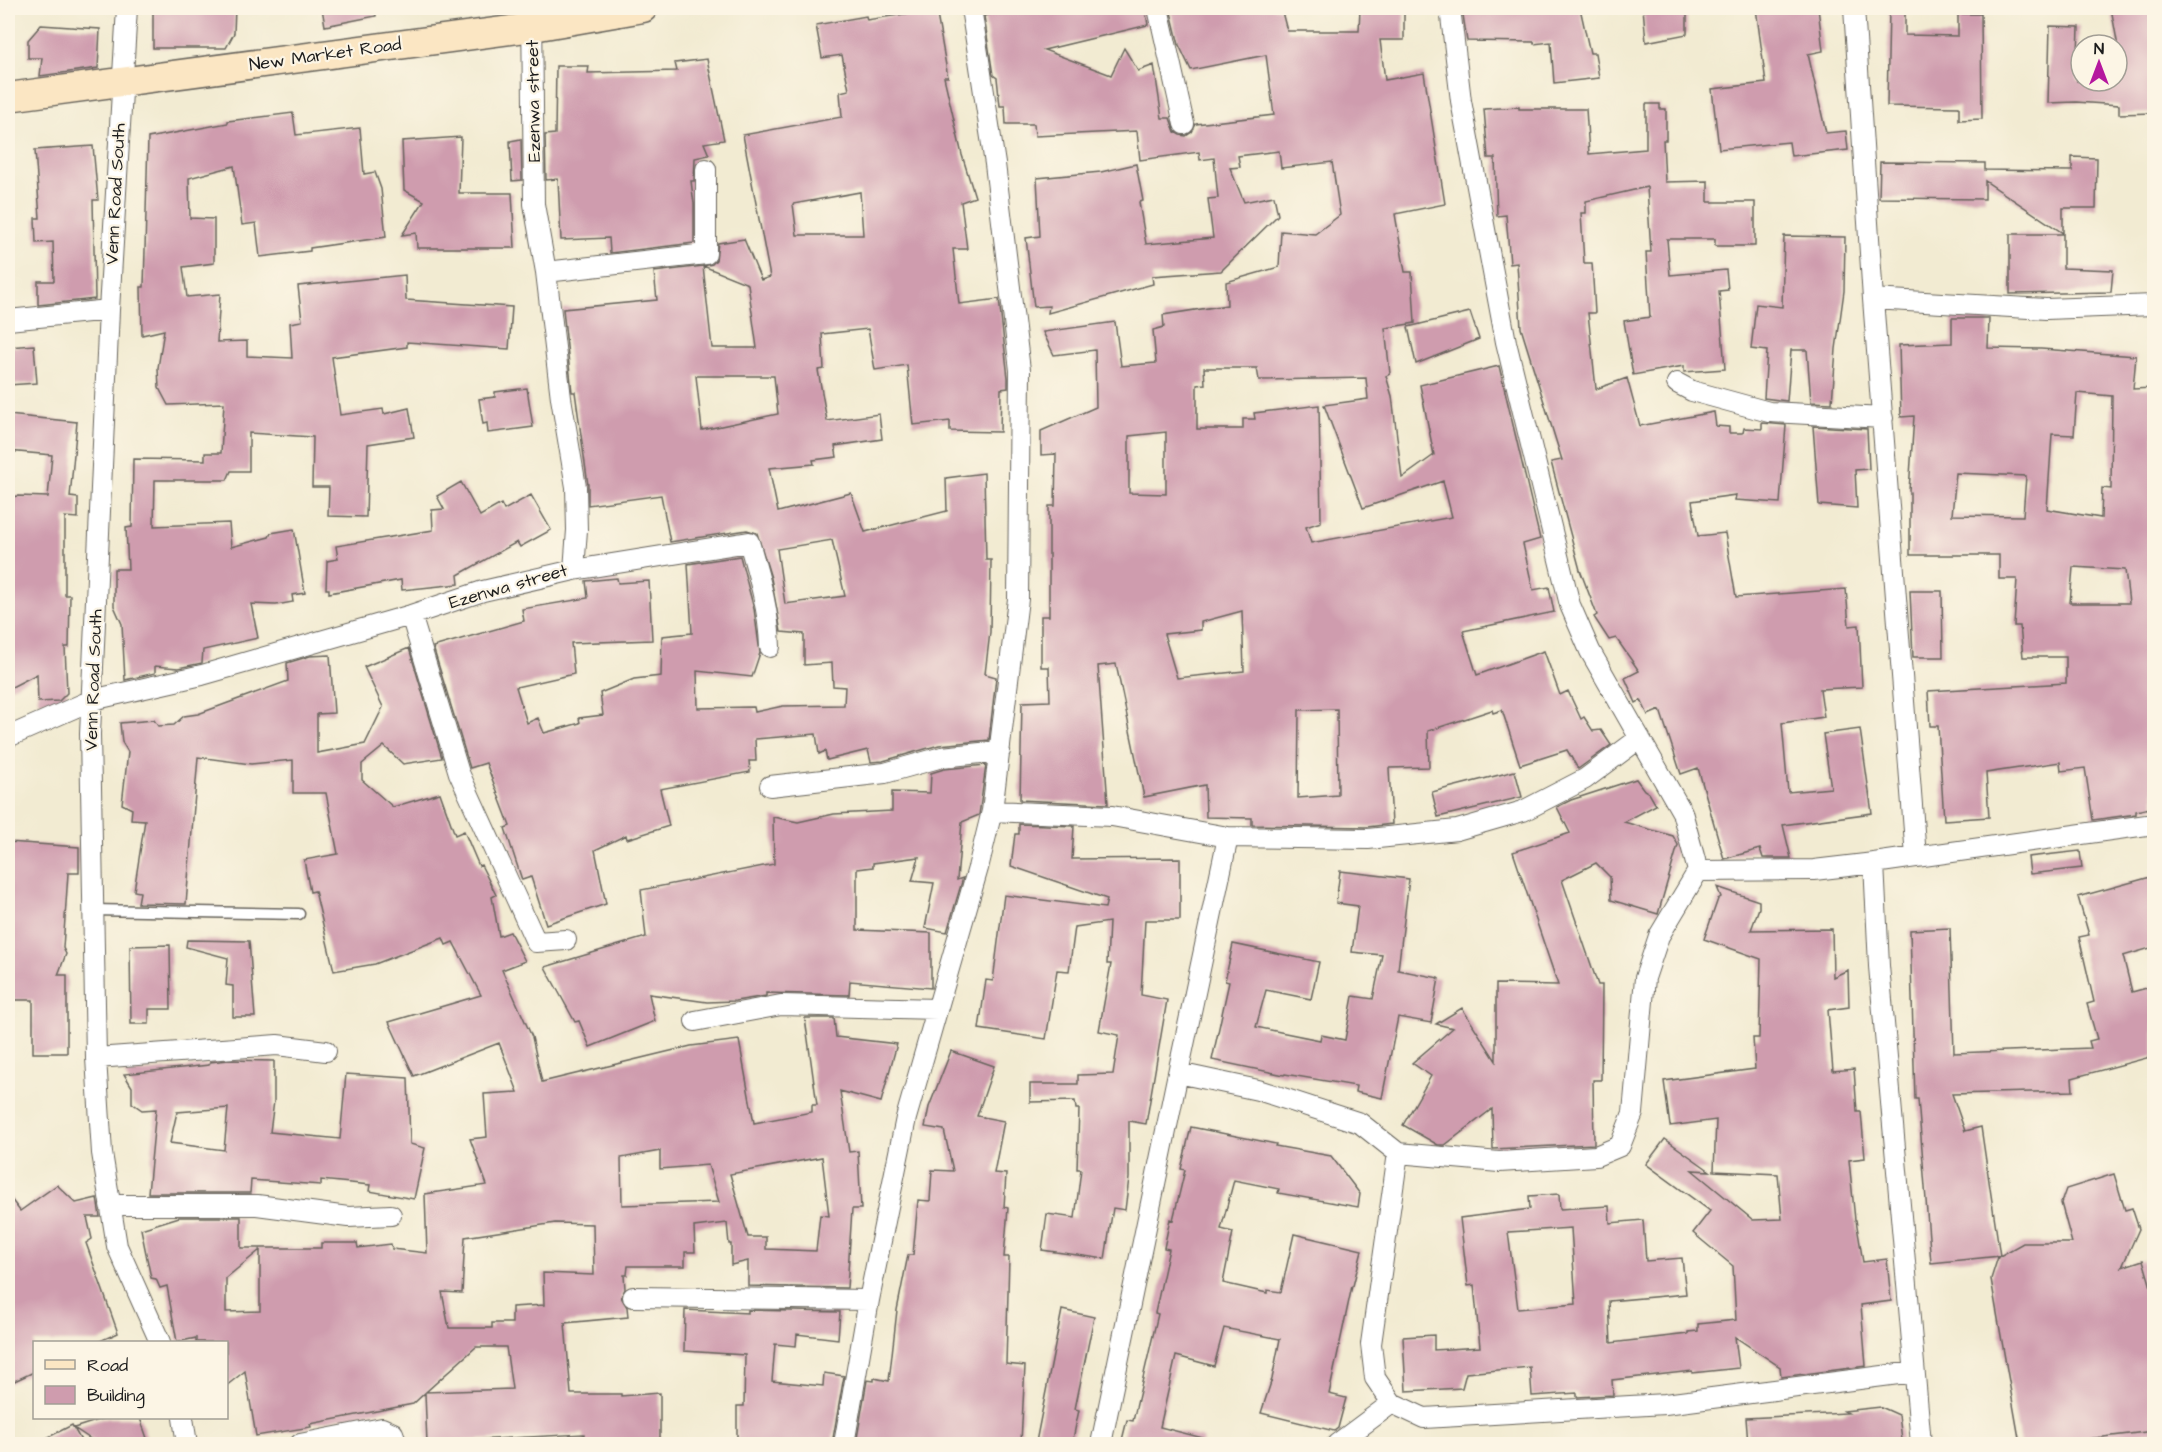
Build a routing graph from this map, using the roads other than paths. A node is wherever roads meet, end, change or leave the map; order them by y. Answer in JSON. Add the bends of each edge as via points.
{"nodes":[{"id":1,"x":127,"y":8,"type":"edge"},
{"id":2,"x":643,"y":8,"type":"edge"},
{"id":3,"x":971,"y":8,"type":"edge"},
{"id":4,"x":1158,"y":8,"type":"edge"},
{"id":5,"x":1450,"y":8,"type":"edge"},
{"id":6,"x":1854,"y":8,"type":"edge"},
{"id":7,"x":532,"y":17,"type":"edge"},
{"id":8,"x":122,"y":81,"type":"junction"},
{"id":9,"x":8,"y":98,"type":"edge"},
{"id":10,"x":1184,"y":124,"type":"dead end"},
{"id":11,"x":706,"y":170,"type":"dead end"},
{"id":12,"x":546,"y":272,"type":"junction"},
{"id":13,"x":1873,"y":299,"type":"junction"},
{"id":14,"x":2154,"y":305,"type":"edge"},
{"id":15,"x":109,"y":310,"type":"junction"},
{"id":16,"x":8,"y":320,"type":"edge"},
{"id":17,"x":1677,"y":383,"type":"dead end"},
{"id":18,"x":1882,"y":418,"type":"junction"},
{"id":19,"x":574,"y":570,"type":"junction"},
{"id":20,"x":411,"y":615,"type":"junction"},
{"id":21,"x":770,"y":647,"type":"dead end"},
{"id":22,"x":92,"y":700,"type":"junction"},
{"id":23,"x":8,"y":737,"type":"edge"},
{"id":24,"x":1640,"y":738,"type":"junction"},
{"id":25,"x":1000,"y":751,"type":"junction"},
{"id":26,"x":770,"y":786,"type":"dead end"},
{"id":27,"x":992,"y":811,"type":"junction"},
{"id":28,"x":2154,"y":824,"type":"edge"},
{"id":29,"x":1228,"y":837,"type":"junction"},
{"id":30,"x":1916,"y":857,"type":"junction"},
{"id":31,"x":1874,"y":863,"type":"junction"},
{"id":32,"x":1698,"y":871,"type":"junction"},
{"id":33,"x":93,"y":910,"type":"junction"},
{"id":34,"x":299,"y":914,"type":"dead end"},
{"id":35,"x":566,"y":940,"type":"dead end"},
{"id":36,"x":937,"y":1010,"type":"junction"},
{"id":37,"x":695,"y":1021,"type":"dead end"},
{"id":38,"x":326,"y":1051,"type":"dead end"},
{"id":39,"x":96,"y":1058,"type":"junction"},
{"id":40,"x":1178,"y":1073,"type":"junction"},
{"id":41,"x":1398,"y":1153,"type":"junction"},
{"id":42,"x":110,"y":1205,"type":"junction"},
{"id":43,"x":391,"y":1215,"type":"dead end"},
{"id":44,"x":633,"y":1297,"type":"dead end"},
{"id":45,"x":869,"y":1300,"type":"junction"},
{"id":46,"x":160,"y":1341,"type":"edge"},
{"id":47,"x":1914,"y":1372,"type":"junction"},
{"id":48,"x":1392,"y":1403,"type":"junction"},
{"id":49,"x":183,"y":1419,"type":"edge"},
{"id":50,"x":187,"y":1444,"type":"edge"},
{"id":51,"x":300,"y":1444,"type":"edge"},
{"id":52,"x":397,"y":1444,"type":"edge"},
{"id":53,"x":844,"y":1444,"type":"edge"},
{"id":54,"x":1101,"y":1444,"type":"edge"},
{"id":55,"x":1337,"y":1444,"type":"edge"},
{"id":56,"x":1921,"y":1444,"type":"edge"}],
"edges":[{"from":1,"to":8,"type":"street","name":"Venn Road South"},
{"from":2,"to":7,"type":"street","name":"New Market Road"},
{"from":3,"to":25,"type":"street","via":[[1020,370],[1018,599]]},
{"from":4,"to":10,"type":"street"},
{"from":5,"to":24,"type":"street","via":[[1461,101],[1506,342],[1570,604],[1590,651]]},
{"from":6,"to":13,"type":"street"},
{"from":7,"to":8,"type":"street","name":"New Market Road"},
{"from":7,"to":12,"type":"street","name":"Ezenwa street","via":[[534,204]]},
{"from":8,"to":9,"type":"street","name":"New Market Road"},
{"from":8,"to":15,"type":"street","name":"Venn Road South"},
{"from":11,"to":12,"type":"street","via":[[706,254]]},
{"from":12,"to":19,"type":"street","name":"Ezenwa street","via":[[576,487]]},
{"from":13,"to":14,"type":"street","via":[[2046,309]]},
{"from":13,"to":18,"type":"street"},
{"from":15,"to":16,"type":"street"},
{"from":15,"to":22,"type":"street","name":"Venn Road South"},
{"from":17,"to":18,"type":"street","via":[[1692,391],[1769,412]]},
{"from":18,"to":30,"type":"street"},
{"from":19,"to":20,"type":"street","name":"Ezenwa street","via":[[483,591]]},
{"from":19,"to":21,"type":"street","via":[[749,542],[763,589]]},
{"from":20,"to":22,"type":"street","name":"Ezenwa street","via":[[202,675]]},
{"from":20,"to":35,"type":"street","via":[[459,773],[536,942]]},
{"from":22,"to":23,"type":"street","name":"Ezenwa street"},
{"from":22,"to":33,"type":"street","name":"Venn Road South"},
{"from":24,"to":29,"type":"street","via":[[1585,778],[1523,811],[1457,830],[1368,840]]},
{"from":24,"to":32,"type":"street","via":[[1682,812]]},
{"from":25,"to":26,"type":"street","via":[[942,757],[885,773]]},
{"from":25,"to":27,"type":"street"},
{"from":27,"to":29,"type":"street","via":[[1112,816]]},
{"from":27,"to":36,"type":"street"},
{"from":28,"to":30,"type":"street"},
{"from":29,"to":40,"type":"street"},
{"from":30,"to":31,"type":"street"},
{"from":31,"to":32,"type":"street","via":[[1814,870]]},
{"from":31,"to":47,"type":"street","via":[[1879,966]]},
{"from":32,"to":41,"type":"street","via":[[1659,936],[1645,978],[1633,1113],[1620,1146],[1596,1156],[1498,1162]]},
{"from":33,"to":34,"type":"lane"},
{"from":33,"to":39,"type":"street","name":"Venn Road South"},
{"from":36,"to":37,"type":"street","via":[[781,1005]]},
{"from":36,"to":45,"type":"street","via":[[906,1118]]},
{"from":38,"to":39,"type":"street","via":[[277,1045]]},
{"from":39,"to":42,"type":"street","name":"Venn Road South","via":[[102,1153]]},
{"from":40,"to":41,"type":"street","via":[[1258,1090],[1360,1123]]},
{"from":40,"to":54,"type":"street"},
{"from":41,"to":48,"type":"street","via":[[1371,1344],[1375,1378]]},
{"from":42,"to":43,"type":"street","via":[[257,1205],[348,1217]]},
{"from":42,"to":46,"type":"street","name":"Venn Road South","via":[[117,1246]]},
{"from":44,"to":45,"type":"street"},
{"from":45,"to":53,"type":"street"},
{"from":47,"to":48,"type":"street","via":[[1665,1404],[1424,1418]]},
{"from":47,"to":56,"type":"street"},
{"from":48,"to":55,"type":"street"},
{"from":49,"to":50,"type":"street"},
{"from":51,"to":52,"type":"street","via":[[382,1428],[393,1434]]}]}
